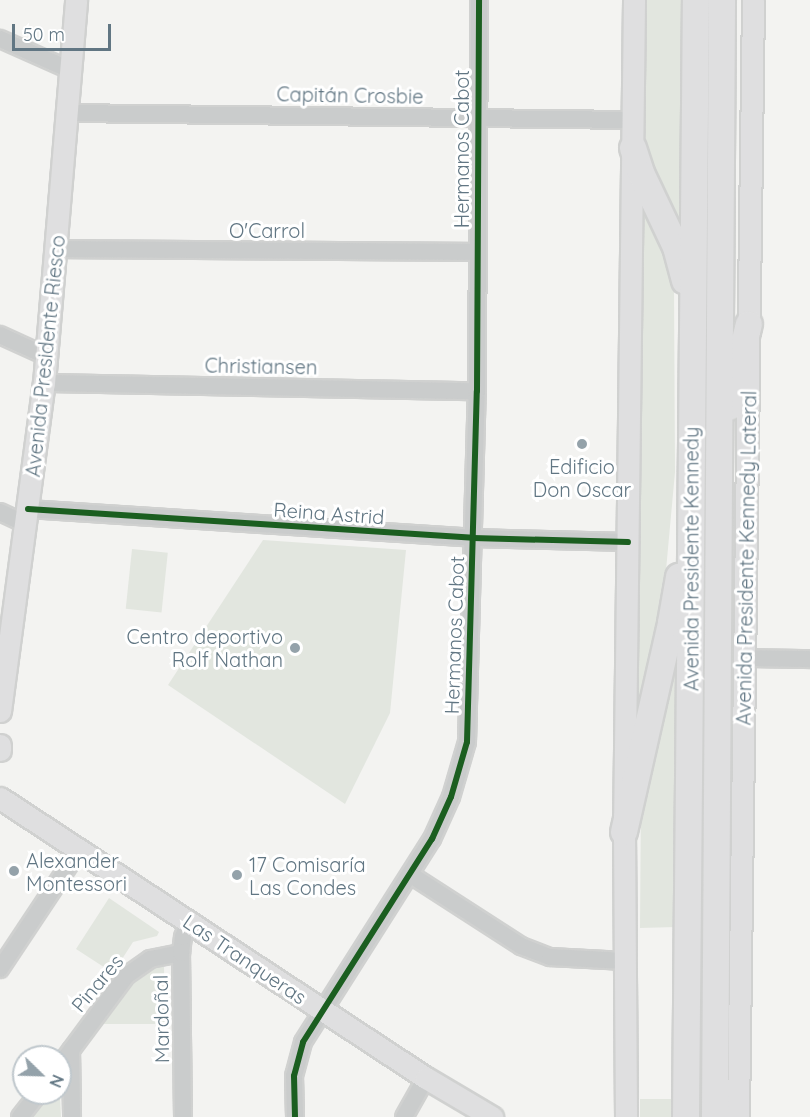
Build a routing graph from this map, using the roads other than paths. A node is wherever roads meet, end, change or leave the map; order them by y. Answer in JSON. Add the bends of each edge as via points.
{"nodes":[{"id":1,"x":76,"y":0,"type":"edge"},
{"id":2,"x":479,"y":0,"type":"edge"},
{"id":3,"x":634,"y":0,"type":"edge"},
{"id":4,"x":696,"y":0,"type":"edge"},
{"id":5,"x":722,"y":0,"type":"edge"},
{"id":6,"x":753,"y":0,"type":"edge"},
{"id":7,"x":0,"y":39,"type":"edge"},
{"id":8,"x":70,"y":70,"type":"junction"},
{"id":9,"x":67,"y":113,"type":"junction"},
{"id":10,"x":478,"y":117,"type":"junction"},
{"id":11,"x":633,"y":120,"type":"junction"},
{"id":12,"x":633,"y":148,"type":"junction"},
{"id":13,"x":57,"y":249,"type":"junction"},
{"id":14,"x":477,"y":252,"type":"junction"},
{"id":15,"x":748,"y":324,"type":"junction"},
{"id":16,"x":693,"y":331,"type":"junction"},
{"id":17,"x":0,"y":335,"type":"edge"},
{"id":18,"x":46,"y":356,"type":"junction"},
{"id":19,"x":44,"y":383,"type":"junction"},
{"id":20,"x":477,"y":391,"type":"junction"},
{"id":21,"x":718,"y":472,"type":"junction"},
{"id":22,"x":691,"y":500,"type":"junction"},
{"id":23,"x":0,"y":512,"type":"edge"},
{"id":24,"x":27,"y":517,"type":"junction"},
{"id":25,"x":473,"y":538,"type":"junction"},
{"id":26,"x":628,"y":542,"type":"junction"},
{"id":27,"x":745,"y":658,"type":"junction"},
{"id":28,"x":810,"y":659,"type":"edge"},
{"id":29,"x":0,"y":711,"type":"edge"},
{"id":30,"x":0,"y":745,"type":"edge"},
{"id":31,"x":0,"y":750,"type":"edge"},
{"id":32,"x":0,"y":798,"type":"edge"},
{"id":33,"x":624,"y":832,"type":"junction"},
{"id":34,"x":79,"y":850,"type":"junction"},
{"id":35,"x":411,"y":875,"type":"junction"},
{"id":36,"x":189,"y":922,"type":"junction"},
{"id":37,"x":181,"y":953,"type":"junction"},
{"id":38,"x":625,"y":961,"type":"junction"},
{"id":39,"x":0,"y":969,"type":"edge"},
{"id":40,"x":715,"y":981,"type":"junction"},
{"id":41,"x":321,"y":1010,"type":"junction"},
{"id":42,"x":72,"y":1049,"type":"edge"},
{"id":43,"x":426,"y":1078,"type":"junction"},
{"id":44,"x":30,"y":1105,"type":"edge"},
{"id":45,"x":20,"y":1117,"type":"edge"},
{"id":46,"x":183,"y":1117,"type":"edge"},
{"id":47,"x":295,"y":1117,"type":"edge"},
{"id":48,"x":404,"y":1117,"type":"edge"},
{"id":49,"x":492,"y":1117,"type":"edge"},
{"id":50,"x":626,"y":1117,"type":"edge"},
{"id":51,"x":686,"y":1117,"type":"edge"},
{"id":52,"x":715,"y":1117,"type":"edge"},
{"id":53,"x":729,"y":1117,"type":"edge"},
{"id":54,"x":738,"y":1117,"type":"edge"}],
"edges":[{"from":1,"to":8,"type":"main road","name":"Avenida Presidente Riesco"},
{"from":2,"to":10,"type":"street","name":"Hermanos Cabot"},
{"from":3,"to":11,"type":"main road"},
{"from":4,"to":16,"type":"highway","name":"Avenida Presidente Kennedy"},
{"from":5,"to":21,"type":"highway","name":"Avenida Presidente Kennedy"},
{"from":6,"to":15,"type":"main road","name":"Avenida Presidente Kennedy Lateral"},
{"from":7,"to":8,"type":"street"},
{"from":8,"to":9,"type":"main road","name":"Avenida Presidente Riesco"},
{"from":9,"to":10,"type":"street","name":"Capitán Crosbie"},
{"from":9,"to":13,"type":"main road","name":"Avenida Presidente Riesco"},
{"from":10,"to":11,"type":"street","name":"Capitán Crosbie"},
{"from":10,"to":14,"type":"street","name":"Hermanos Cabot"},
{"from":11,"to":12,"type":"main road"},
{"from":12,"to":16,"type":"highway","via":[[676,247]]},
{"from":12,"to":26,"type":"main road"},
{"from":13,"to":14,"type":"street","name":"O'Carrol"},
{"from":13,"to":18,"type":"main road","name":"Avenida Presidente Riesco"},
{"from":14,"to":20,"type":"street","name":"Hermanos Cabot"},
{"from":15,"to":21,"type":"highway"},
{"from":15,"to":27,"type":"main road","name":"Avenida Presidente Kennedy Lateral"},
{"from":16,"to":22,"type":"highway","name":"Avenida Presidente Kennedy"},
{"from":17,"to":18,"type":"street"},
{"from":18,"to":19,"type":"main road","name":"Avenida Presidente Riesco"},
{"from":19,"to":20,"type":"street","name":"Christiansen"},
{"from":19,"to":24,"type":"main road","name":"Avenida Presidente Riesco"},
{"from":20,"to":25,"type":"street","name":"Hermanos Cabot"},
{"from":21,"to":40,"type":"highway","name":"Avenida Presidente Kennedy"},
{"from":22,"to":33,"type":"highway","via":[[671,623]]},
{"from":22,"to":51,"type":"highway","name":"Avenida Presidente Kennedy"},
{"from":23,"to":24,"type":"street"},
{"from":24,"to":25,"type":"street","name":"Reina Astrid"},
{"from":24,"to":29,"type":"main road","name":"Avenida Presidente Riesco"},
{"from":25,"to":26,"type":"street","name":"Reina Astrid"},
{"from":25,"to":35,"type":"street","name":"Hermanos Cabot","via":[[467,742],[451,797]]},
{"from":26,"to":33,"type":"main road"},
{"from":27,"to":28,"type":"street"},
{"from":27,"to":54,"type":"main road","name":"Avenida Presidente Kennedy Lateral"},
{"from":30,"to":31,"type":"main road"},
{"from":32,"to":34,"type":"main road","name":"Las Tranqueras"},
{"from":33,"to":38,"type":"main road"},
{"from":34,"to":36,"type":"main road","name":"Las Tranqueras"},
{"from":34,"to":39,"type":"street"},
{"from":35,"to":38,"type":"street","via":[[521,946],[550,957]]},
{"from":35,"to":41,"type":"street","name":"Hermanos Cabot"},
{"from":36,"to":37,"type":"street","name":"Mardoñal"},
{"from":36,"to":41,"type":"main road","name":"Las Tranqueras"},
{"from":37,"to":42,"type":"street","name":"Pinares","via":[[161,955],[139,964],[112,992]]},
{"from":37,"to":46,"type":"street","name":"Mardoñal"},
{"from":38,"to":50,"type":"main road"},
{"from":40,"to":52,"type":"highway","name":"Avenida Presidente Kennedy"},
{"from":40,"to":53,"type":"highway"},
{"from":41,"to":43,"type":"main road","name":"Las Tranqueras"},
{"from":41,"to":47,"type":"street","name":"Hermanos Cabot","via":[[297,1058]]},
{"from":43,"to":48,"type":"street"},
{"from":43,"to":49,"type":"main road","name":"Las Tranqueras"},
{"from":44,"to":45,"type":"street"}]}
